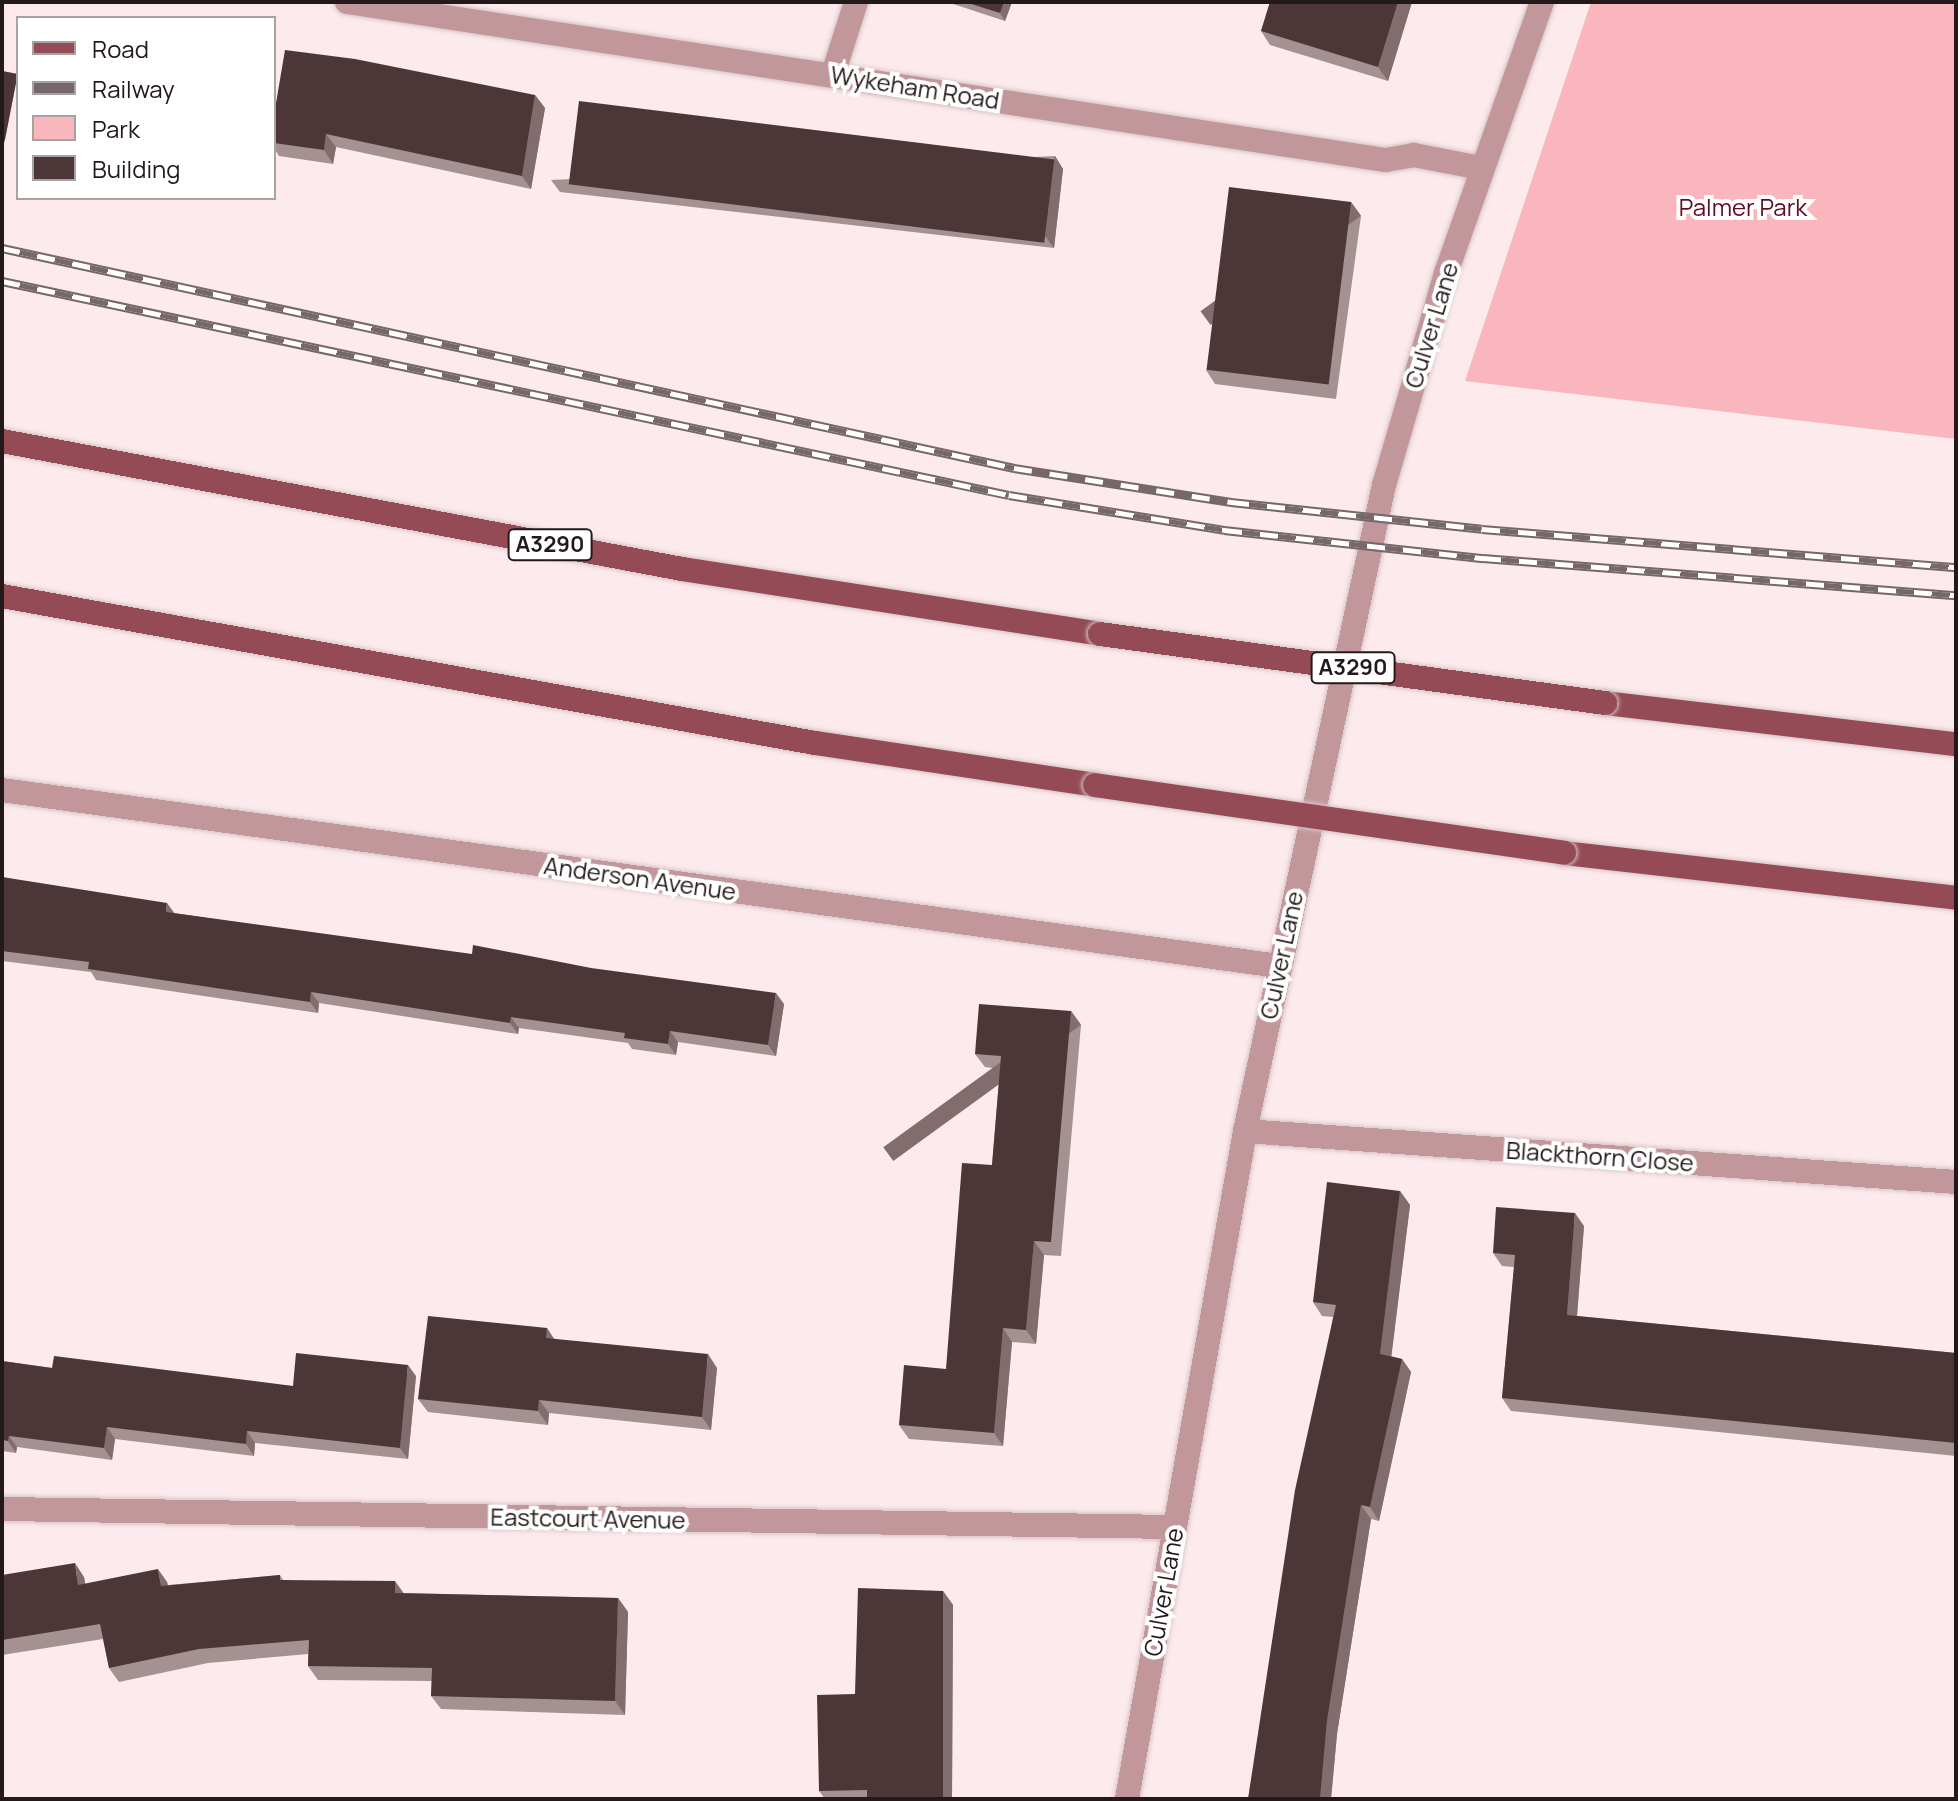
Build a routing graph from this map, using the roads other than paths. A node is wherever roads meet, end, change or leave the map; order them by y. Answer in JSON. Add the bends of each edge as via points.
{"nodes":[{"id":1,"x":347,"y":2,"type":"edge"},
{"id":2,"x":856,"y":2,"type":"edge"},
{"id":3,"x":1542,"y":2,"type":"edge"},
{"id":4,"x":833,"y":74,"type":"junction"},
{"id":5,"x":1481,"y":168,"type":"junction"},
{"id":6,"x":2,"y":441,"type":"edge"},
{"id":7,"x":2,"y":596,"type":"edge"},
{"id":8,"x":1956,"y":744,"type":"edge"},
{"id":9,"x":2,"y":790,"type":"edge"},
{"id":10,"x":1956,"y":898,"type":"edge"},
{"id":11,"x":1278,"y":966,"type":"junction"},
{"id":12,"x":1245,"y":1131,"type":"junction"},
{"id":13,"x":1956,"y":1182,"type":"edge"},
{"id":14,"x":2,"y":1509,"type":"edge"},
{"id":15,"x":1174,"y":1527,"type":"junction"},
{"id":16,"x":1127,"y":1799,"type":"edge"}],
"edges":[{"from":1,"to":4,"type":"street","name":"Wykeham Road"},
{"from":2,"to":4,"type":"street"},
{"from":3,"to":5,"type":"street","name":"Culver Lane"},
{"from":4,"to":5,"type":"street","name":"Wykeham Road","via":[[1386,160],[1414,155]]},
{"from":5,"to":11,"type":"street","name":"Culver Lane","via":[[1384,485]]},
{"from":6,"to":8,"type":"main road","number":"A3290","bridge":true,"via":[[682,569],[1100,634],[1605,703]]},
{"from":7,"to":10,"type":"main road","bridge":true,"via":[[815,743],[1564,853]]},
{"from":9,"to":11,"type":"street","name":"Anderson Avenue"},
{"from":11,"to":12,"type":"street","name":"Culver Lane"},
{"from":12,"to":13,"type":"street","name":"Blackthorn Close"},
{"from":12,"to":15,"type":"street","name":"Culver Lane"},
{"from":14,"to":15,"type":"street","name":"Eastcourt Avenue"},
{"from":15,"to":16,"type":"street","name":"Culver Lane"}]}
